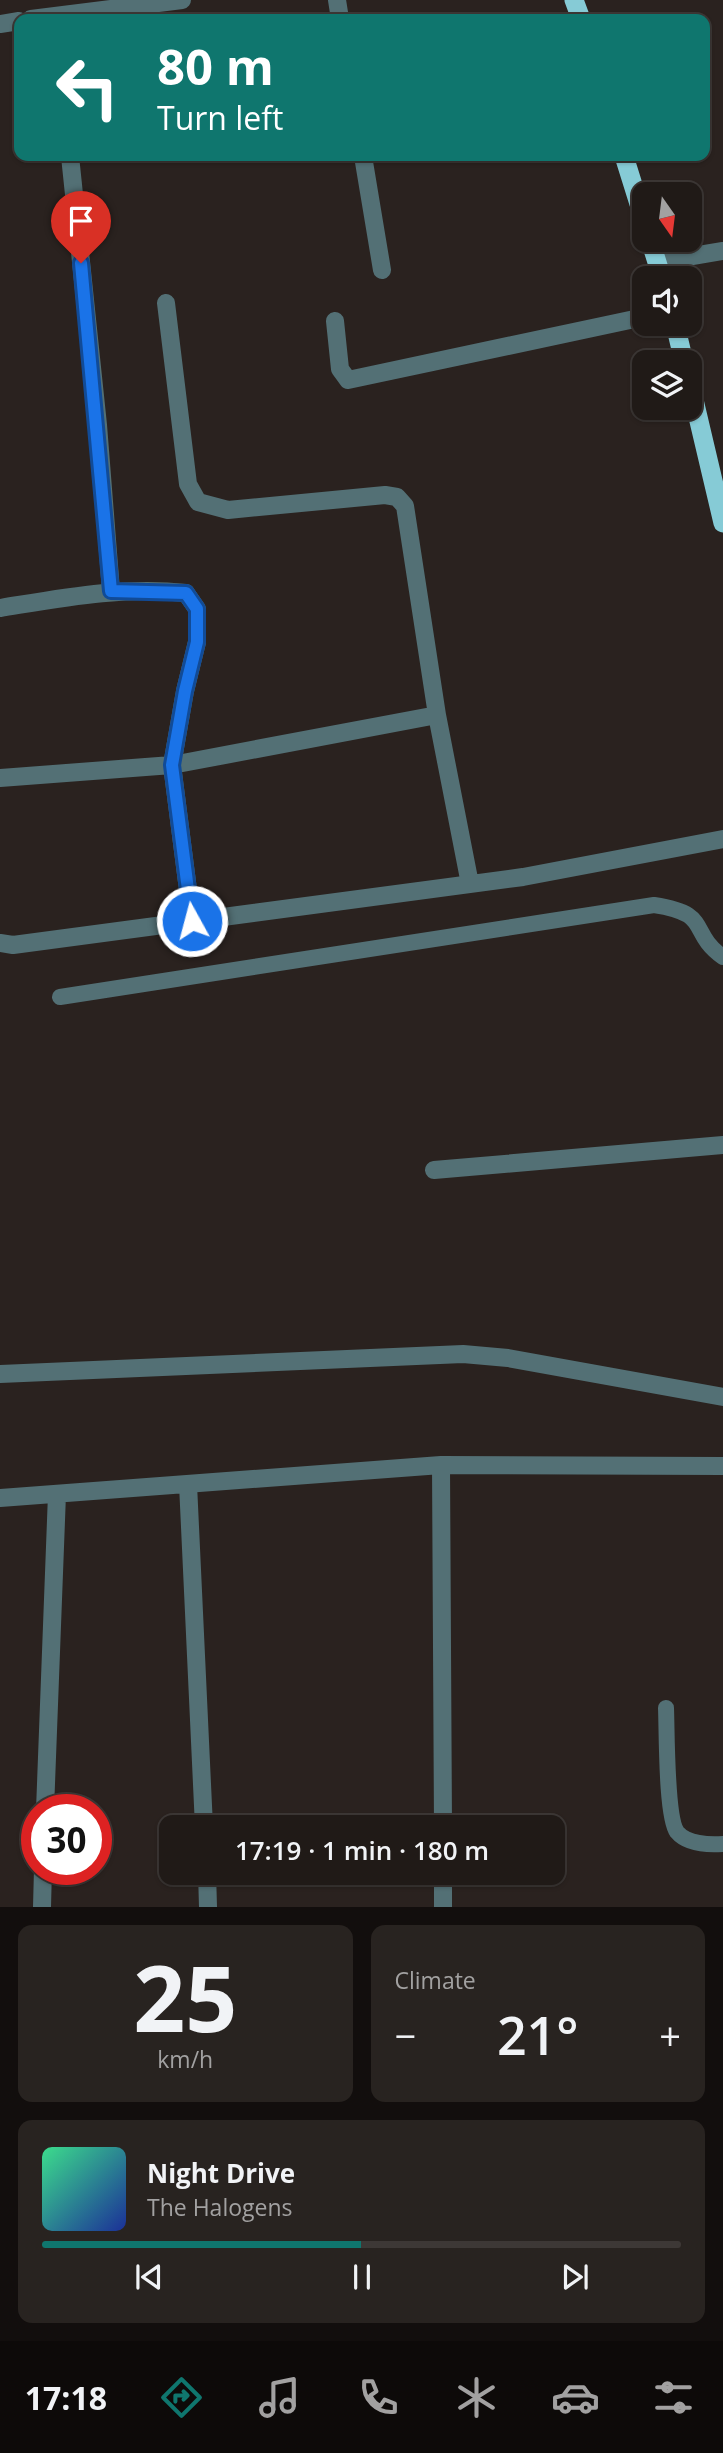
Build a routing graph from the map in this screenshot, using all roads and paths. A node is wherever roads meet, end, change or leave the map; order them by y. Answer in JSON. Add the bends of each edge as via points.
{"nodes":[{"id":1,"x":182,"y":0,"type":"edge"},
{"id":2,"x":77,"y":14,"type":"edge"},
{"id":3,"x":71,"y":161,"type":"edge"},
{"id":4,"x":364,"y":161,"type":"edge"},
{"id":5,"x":626,"y":161,"type":"edge"},
{"id":6,"x":632,"y":182,"type":"edge"},
{"id":7,"x":723,"y":251,"type":"edge"},
{"id":8,"x":673,"y":266,"type":"edge"},
{"id":9,"x":382,"y":271,"type":"dead end"},
{"id":10,"x":166,"y":303,"type":"dead end"},
{"id":11,"x":632,"y":320,"type":"edge"},
{"id":12,"x":335,"y":321,"type":"dead end"},
{"id":13,"x":699,"y":420,"type":"edge"},
{"id":14,"x":723,"y":523,"type":"edge"},
{"id":15,"x":111,"y":591,"type":"junction"},
{"id":16,"x":0,"y":608,"type":"edge"},
{"id":17,"x":437,"y":715,"type":"junction"},
{"id":18,"x":172,"y":765,"type":"junction"},
{"id":19,"x":0,"y":778,"type":"edge"},
{"id":20,"x":723,"y":839,"type":"edge"},
{"id":21,"x":470,"y":884,"type":"junction"},
{"id":22,"x":192,"y":921,"type":"junction"},
{"id":23,"x":0,"y":943,"type":"edge"},
{"id":24,"x":723,"y":957,"type":"edge"},
{"id":25,"x":60,"y":997,"type":"dead end"},
{"id":26,"x":723,"y":1145,"type":"edge"},
{"id":27,"x":434,"y":1170,"type":"dead end"},
{"id":28,"x":0,"y":1374,"type":"edge"},
{"id":29,"x":723,"y":1396,"type":"edge"},
{"id":30,"x":441,"y":1465,"type":"junction"},
{"id":31,"x":723,"y":1466,"type":"edge"},
{"id":32,"x":188,"y":1484,"type":"junction"},
{"id":33,"x":57,"y":1494,"type":"junction"},
{"id":34,"x":0,"y":1498,"type":"edge"},
{"id":35,"x":666,"y":1708,"type":"dead end"},
{"id":36,"x":46,"y":1794,"type":"edge"},
{"id":37,"x":203,"y":1815,"type":"edge"},
{"id":38,"x":443,"y":1815,"type":"edge"},
{"id":39,"x":723,"y":1844,"type":"edge"},
{"id":40,"x":43,"y":1885,"type":"edge"},
{"id":41,"x":207,"y":1885,"type":"edge"},
{"id":42,"x":443,"y":1885,"type":"edge"},
{"id":43,"x":42,"y":1907,"type":"edge"},
{"id":44,"x":208,"y":1907,"type":"edge"},
{"id":45,"x":443,"y":1907,"type":"edge"}],
"edges":[{"from":1,"to":2,"type":"street"},
{"from":3,"to":15,"type":"street"},
{"from":4,"to":9,"type":"street"},
{"from":5,"to":6,"type":"highway"},
{"from":7,"to":8,"type":"street"},
{"from":10,"to":17,"type":"street","via":[[188,484],[198,502],[228,510],[385,495],[397,497],[405,506]]},
{"from":11,"to":12,"type":"street","via":[[348,380],[340,369]]},
{"from":13,"to":14,"type":"highway"},
{"from":15,"to":16,"type":"street"},
{"from":15,"to":18,"type":"street","via":[[186,593],[197,609],[197,642]]},
{"from":17,"to":18,"type":"street"},
{"from":17,"to":21,"type":"street"},
{"from":18,"to":19,"type":"street"},
{"from":18,"to":22,"type":"street"},
{"from":20,"to":21,"type":"street"},
{"from":21,"to":22,"type":"street"},
{"from":22,"to":23,"type":"street"},
{"from":24,"to":25,"type":"lane","via":[[713,950],[694,917],[680,909],[654,905]]},
{"from":26,"to":27,"type":"street"},
{"from":28,"to":29,"type":"street","via":[[463,1354]]},
{"from":30,"to":31,"type":"street"},
{"from":30,"to":32,"type":"street"},
{"from":30,"to":38,"type":"street"},
{"from":32,"to":33,"type":"street"},
{"from":32,"to":37,"type":"street"},
{"from":33,"to":34,"type":"street"},
{"from":33,"to":36,"type":"street"},
{"from":35,"to":39,"type":"lane","via":[[676,1831],[688,1840]]},
{"from":40,"to":43,"type":"street"},
{"from":41,"to":44,"type":"street"},
{"from":42,"to":45,"type":"street"}]}
